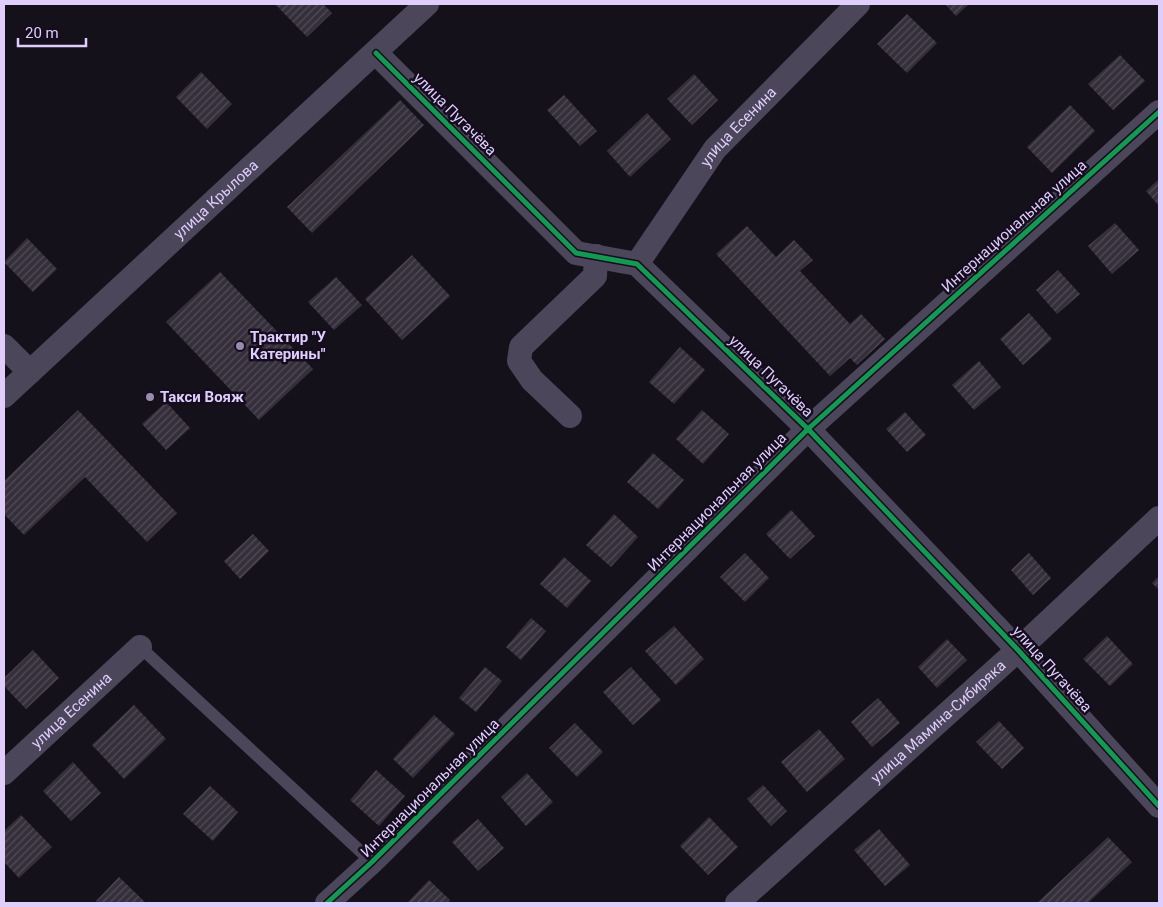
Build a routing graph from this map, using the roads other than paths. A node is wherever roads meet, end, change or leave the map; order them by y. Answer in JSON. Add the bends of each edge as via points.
{"nodes":[{"id":1,"x":858,"y":4,"type":"edge"},
{"id":2,"x":416,"y":7,"type":"edge"},
{"id":3,"x":376,"y":53,"type":"junction"},
{"id":4,"x":1159,"y":112,"type":"edge"},
{"id":5,"x":596,"y":256,"type":"junction"},
{"id":6,"x":637,"y":264,"type":"junction"},
{"id":7,"x":4,"y":346,"type":"edge"},
{"id":8,"x":30,"y":372,"type":"junction"},
{"id":9,"x":4,"y":396,"type":"edge"},
{"id":10,"x":570,"y":416,"type":"dead end"},
{"id":11,"x":808,"y":429,"type":"junction"},
{"id":12,"x":1159,"y":518,"type":"edge"},
{"id":13,"x":140,"y":647,"type":"joint"},
{"id":14,"x":1018,"y":650,"type":"junction"},
{"id":15,"x":4,"y":773,"type":"edge"},
{"id":16,"x":1159,"y":806,"type":"edge"},
{"id":17,"x":372,"y":862,"type":"junction"},
{"id":18,"x":326,"y":903,"type":"edge"},
{"id":19,"x":737,"y":903,"type":"edge"}],
"edges":[{"from":1,"to":6,"type":"street","name":"улица Есенина","via":[[715,149]]},
{"from":2,"to":3,"type":"street","name":"улица Крылова"},
{"from":3,"to":5,"type":"street","name":"улица Пугачёва","via":[[576,253]]},
{"from":3,"to":8,"type":"street","name":"улица Крылова"},
{"from":4,"to":11,"type":"street","name":"Интернациональная улица"},
{"from":5,"to":6,"type":"street","name":"улица Пугачёва"},
{"from":5,"to":10,"type":"street","via":[[595,276],[521,347],[519,361],[532,380]]},
{"from":6,"to":11,"type":"street","name":"улица Пугачёва"},
{"from":7,"to":8,"type":"street"},
{"from":8,"to":9,"type":"street","name":"улица Крылова"},
{"from":11,"to":14,"type":"street","name":"улица Пугачёва"},
{"from":11,"to":17,"type":"street","name":"Интернациональная улица"},
{"from":12,"to":14,"type":"street","name":"улица Мамина-Сибиряка"},
{"from":13,"to":15,"type":"street","name":"улица Есенина"},
{"from":13,"to":17,"type":"lane"},
{"from":14,"to":16,"type":"street","name":"улица Пугачёва"},
{"from":14,"to":19,"type":"street","name":"улица Мамина-Сибиряка"},
{"from":17,"to":18,"type":"street","name":"Интернациональная улица"}]}
